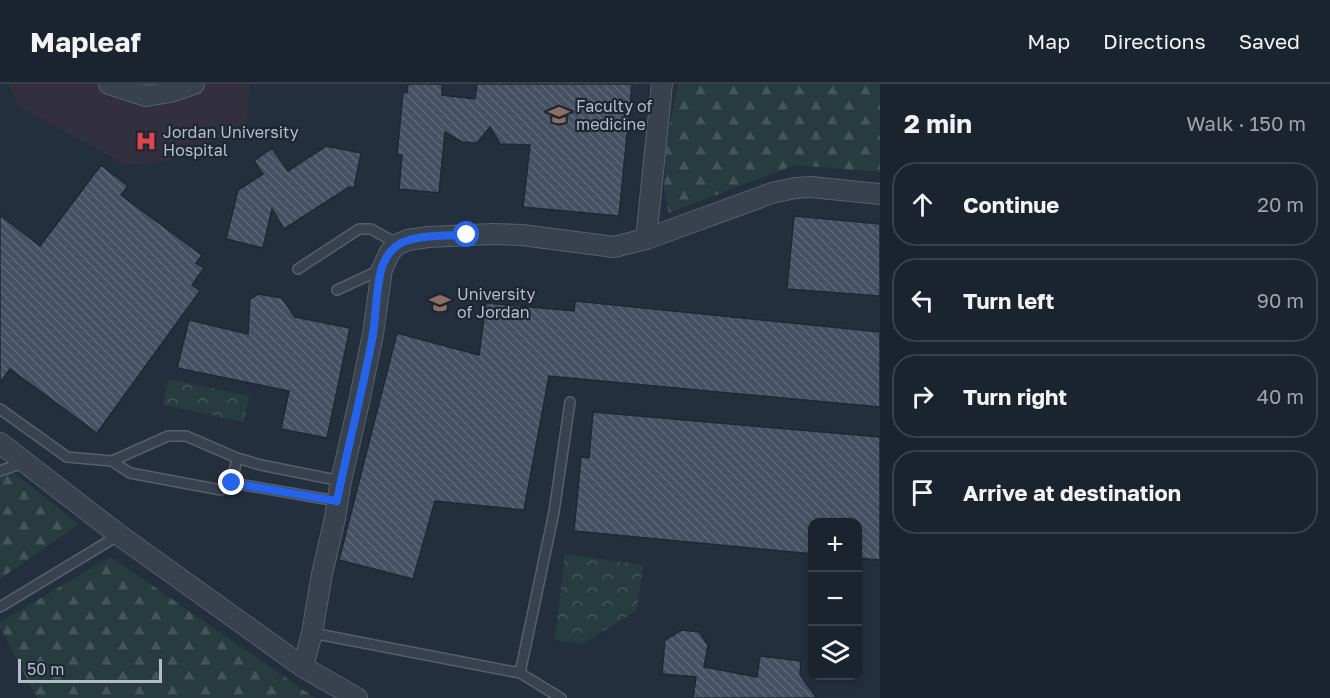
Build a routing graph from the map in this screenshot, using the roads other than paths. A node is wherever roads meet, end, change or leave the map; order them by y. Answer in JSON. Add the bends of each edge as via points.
{"nodes":[{"id":1,"x":109,"y":84,"type":"edge"},
{"id":2,"x":194,"y":84,"type":"edge"},
{"id":3,"x":662,"y":84,"type":"edge"},
{"id":4,"x":880,"y":194,"type":"edge"},
{"id":5,"x":646,"y":239,"type":"junction"},
{"id":6,"x":398,"y":244,"type":"junction"},
{"id":7,"x":382,"y":268,"type":"junction"},
{"id":8,"x":298,"y":269,"type":"dead end"},
{"id":9,"x":337,"y":290,"type":"dead end"},
{"id":10,"x":570,"y":402,"type":"dead end"},
{"id":11,"x":0,"y":409,"type":"edge"},
{"id":12,"x":0,"y":443,"type":"edge"},
{"id":13,"x":237,"y":458,"type":"junction"},
{"id":14,"x":112,"y":461,"type":"junction"},
{"id":15,"x":25,"y":462,"type":"junction"},
{"id":16,"x":0,"y":471,"type":"edge"},
{"id":17,"x":341,"y":480,"type":"junction"},
{"id":18,"x":232,"y":483,"type":"junction"},
{"id":19,"x":337,"y":501,"type":"junction"},
{"id":20,"x":119,"y":535,"type":"junction"},
{"id":21,"x":0,"y":607,"type":"edge"},
{"id":22,"x":312,"y":633,"type":"junction"},
{"id":23,"x":303,"y":667,"type":"junction"},
{"id":24,"x":520,"y":673,"type":"junction"},
{"id":25,"x":357,"y":698,"type":"edge"},
{"id":26,"x":561,"y":698,"type":"edge"}],
"edges":[{"from":1,"to":2,"type":"street","via":[[146,96]]},
{"from":3,"to":5,"type":"street"},
{"from":4,"to":5,"type":"street","via":[[795,188]]},
{"from":5,"to":6,"type":"street","via":[[615,246],[522,235],[467,235],[428,237]]},
{"from":6,"to":7,"type":"street"},
{"from":6,"to":8,"type":"lane","via":[[370,228],[359,229]]},
{"from":7,"to":9,"type":"lane"},
{"from":7,"to":17,"type":"street","via":[[373,334]]},
{"from":10,"to":24,"type":"lane","via":[[554,512]]},
{"from":11,"to":14,"type":"lane","via":[[67,458]]},
{"from":12,"to":15,"type":"street"},
{"from":13,"to":14,"type":"lane","via":[[186,436],[168,436]]},
{"from":13,"to":17,"type":"lane"},
{"from":13,"to":18,"type":"lane"},
{"from":14,"to":18,"type":"lane","via":[[130,473],[221,490]]},
{"from":15,"to":16,"type":"lane"},
{"from":15,"to":20,"type":"street"},
{"from":17,"to":19,"type":"street"},
{"from":18,"to":19,"type":"lane"},
{"from":19,"to":22,"type":"street"},
{"from":20,"to":21,"type":"lane"},
{"from":20,"to":23,"type":"street"},
{"from":22,"to":23,"type":"street"},
{"from":22,"to":24,"type":"lane"},
{"from":23,"to":25,"type":"street"},
{"from":24,"to":26,"type":"lane"}]}
